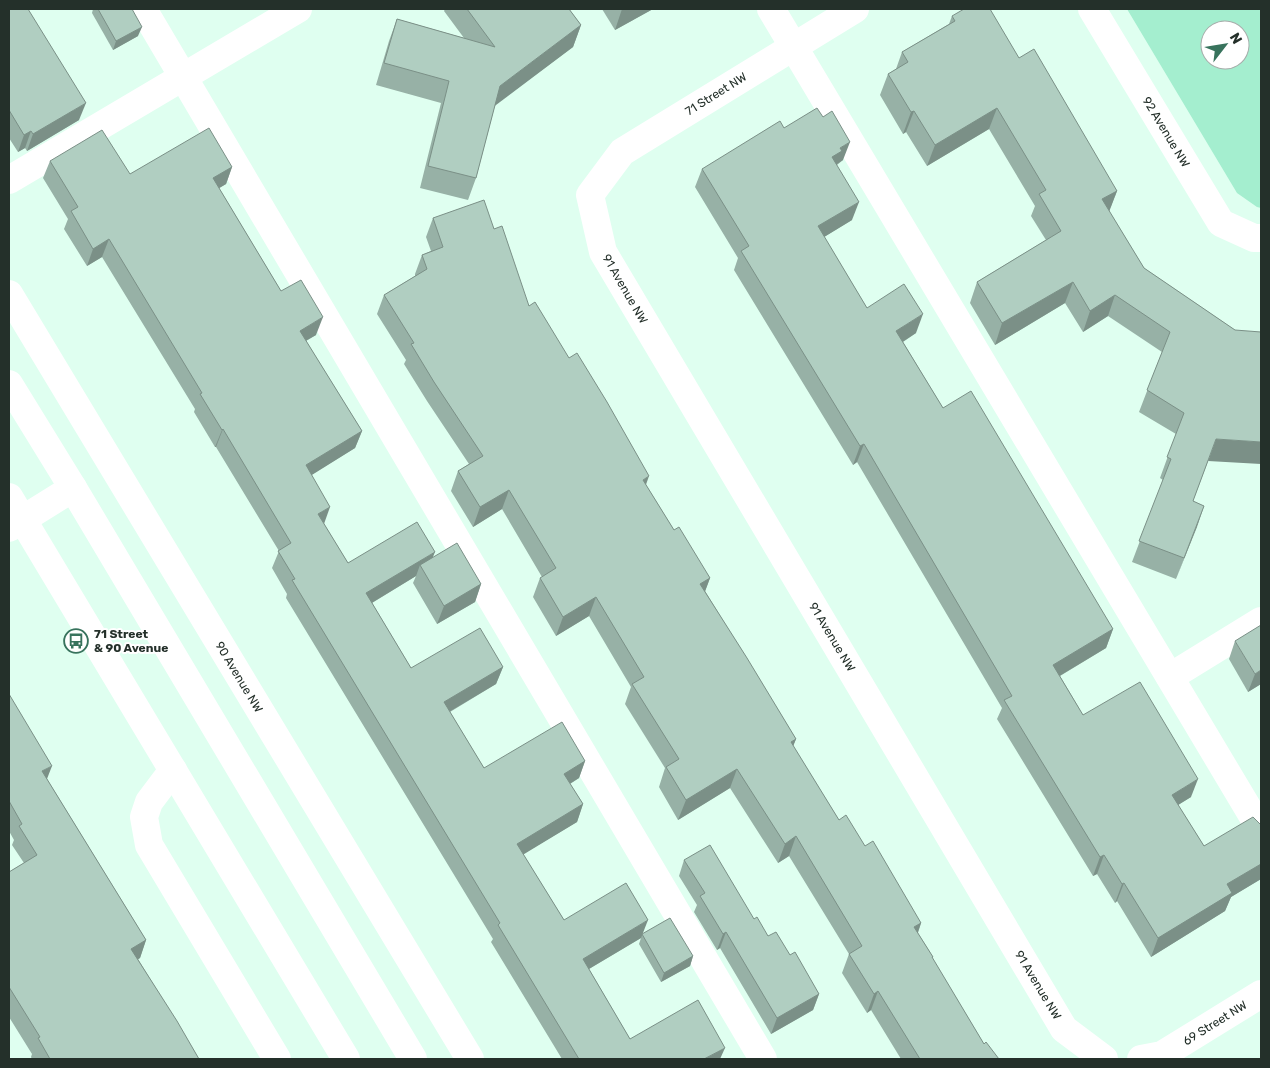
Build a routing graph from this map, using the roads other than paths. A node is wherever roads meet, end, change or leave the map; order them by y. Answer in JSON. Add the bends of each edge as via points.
{"nodes":[{"id":1,"x":143,"y":9,"type":"edge"},
{"id":2,"x":298,"y":9,"type":"edge"},
{"id":3,"x":771,"y":9,"type":"edge"},
{"id":4,"x":856,"y":9,"type":"edge"},
{"id":5,"x":1092,"y":9,"type":"edge"},
{"id":6,"x":794,"y":47,"type":"junction"},
{"id":7,"x":183,"y":78,"type":"junction"},
{"id":8,"x":9,"y":180,"type":"edge"},
{"id":9,"x":590,"y":195,"type":"joint"},
{"id":10,"x":1258,"y":238,"type":"edge"},
{"id":11,"x":9,"y":294,"type":"edge"},
{"id":12,"x":9,"y":384,"type":"edge"},
{"id":13,"x":73,"y":488,"type":"junction"},
{"id":14,"x":9,"y":496,"type":"edge"},
{"id":15,"x":16,"y":524,"type":"edge"},
{"id":16,"x":1261,"y":621,"type":"edge"},
{"id":17,"x":1170,"y":677,"type":"junction"},
{"id":18,"x":173,"y":770,"type":"junction"},
{"id":19,"x":1261,"y":830,"type":"edge"},
{"id":20,"x":1261,"y":994,"type":"edge"},
{"id":21,"x":277,"y":1059,"type":"edge"},
{"id":22,"x":346,"y":1059,"type":"edge"},
{"id":23,"x":413,"y":1059,"type":"edge"},
{"id":24,"x":470,"y":1059,"type":"edge"},
{"id":25,"x":763,"y":1059,"type":"edge"},
{"id":26,"x":1104,"y":1059,"type":"edge"},
{"id":27,"x":1141,"y":1059,"type":"edge"}],
"edges":[{"from":1,"to":7,"type":"street"},
{"from":2,"to":7,"type":"street"},
{"from":3,"to":6,"type":"street"},
{"from":4,"to":6,"type":"street","name":"71 Street NW"},
{"from":5,"to":10,"type":"street","name":"92 Avenue NW","via":[[1221,223]]},
{"from":6,"to":9,"type":"street","name":"71 Street NW","via":[[622,152]]},
{"from":6,"to":17,"type":"street"},
{"from":7,"to":8,"type":"street"},
{"from":7,"to":25,"type":"street"},
{"from":9,"to":26,"type":"street","name":"91 Avenue NW","via":[[603,252],[1064,1029]]},
{"from":11,"to":24,"type":"street","name":"90 Avenue NW"},
{"from":12,"to":13,"type":"street"},
{"from":13,"to":15,"type":"street"},
{"from":13,"to":23,"type":"street"},
{"from":14,"to":15,"type":"street"},
{"from":15,"to":18,"type":"street"},
{"from":16,"to":17,"type":"street"},
{"from":17,"to":19,"type":"street"},
{"from":18,"to":21,"type":"street","via":[[149,802],[144,817],[149,845]]},
{"from":18,"to":22,"type":"street"},
{"from":20,"to":27,"type":"street","name":"69 Street NW","via":[[1162,1055]]}]}
